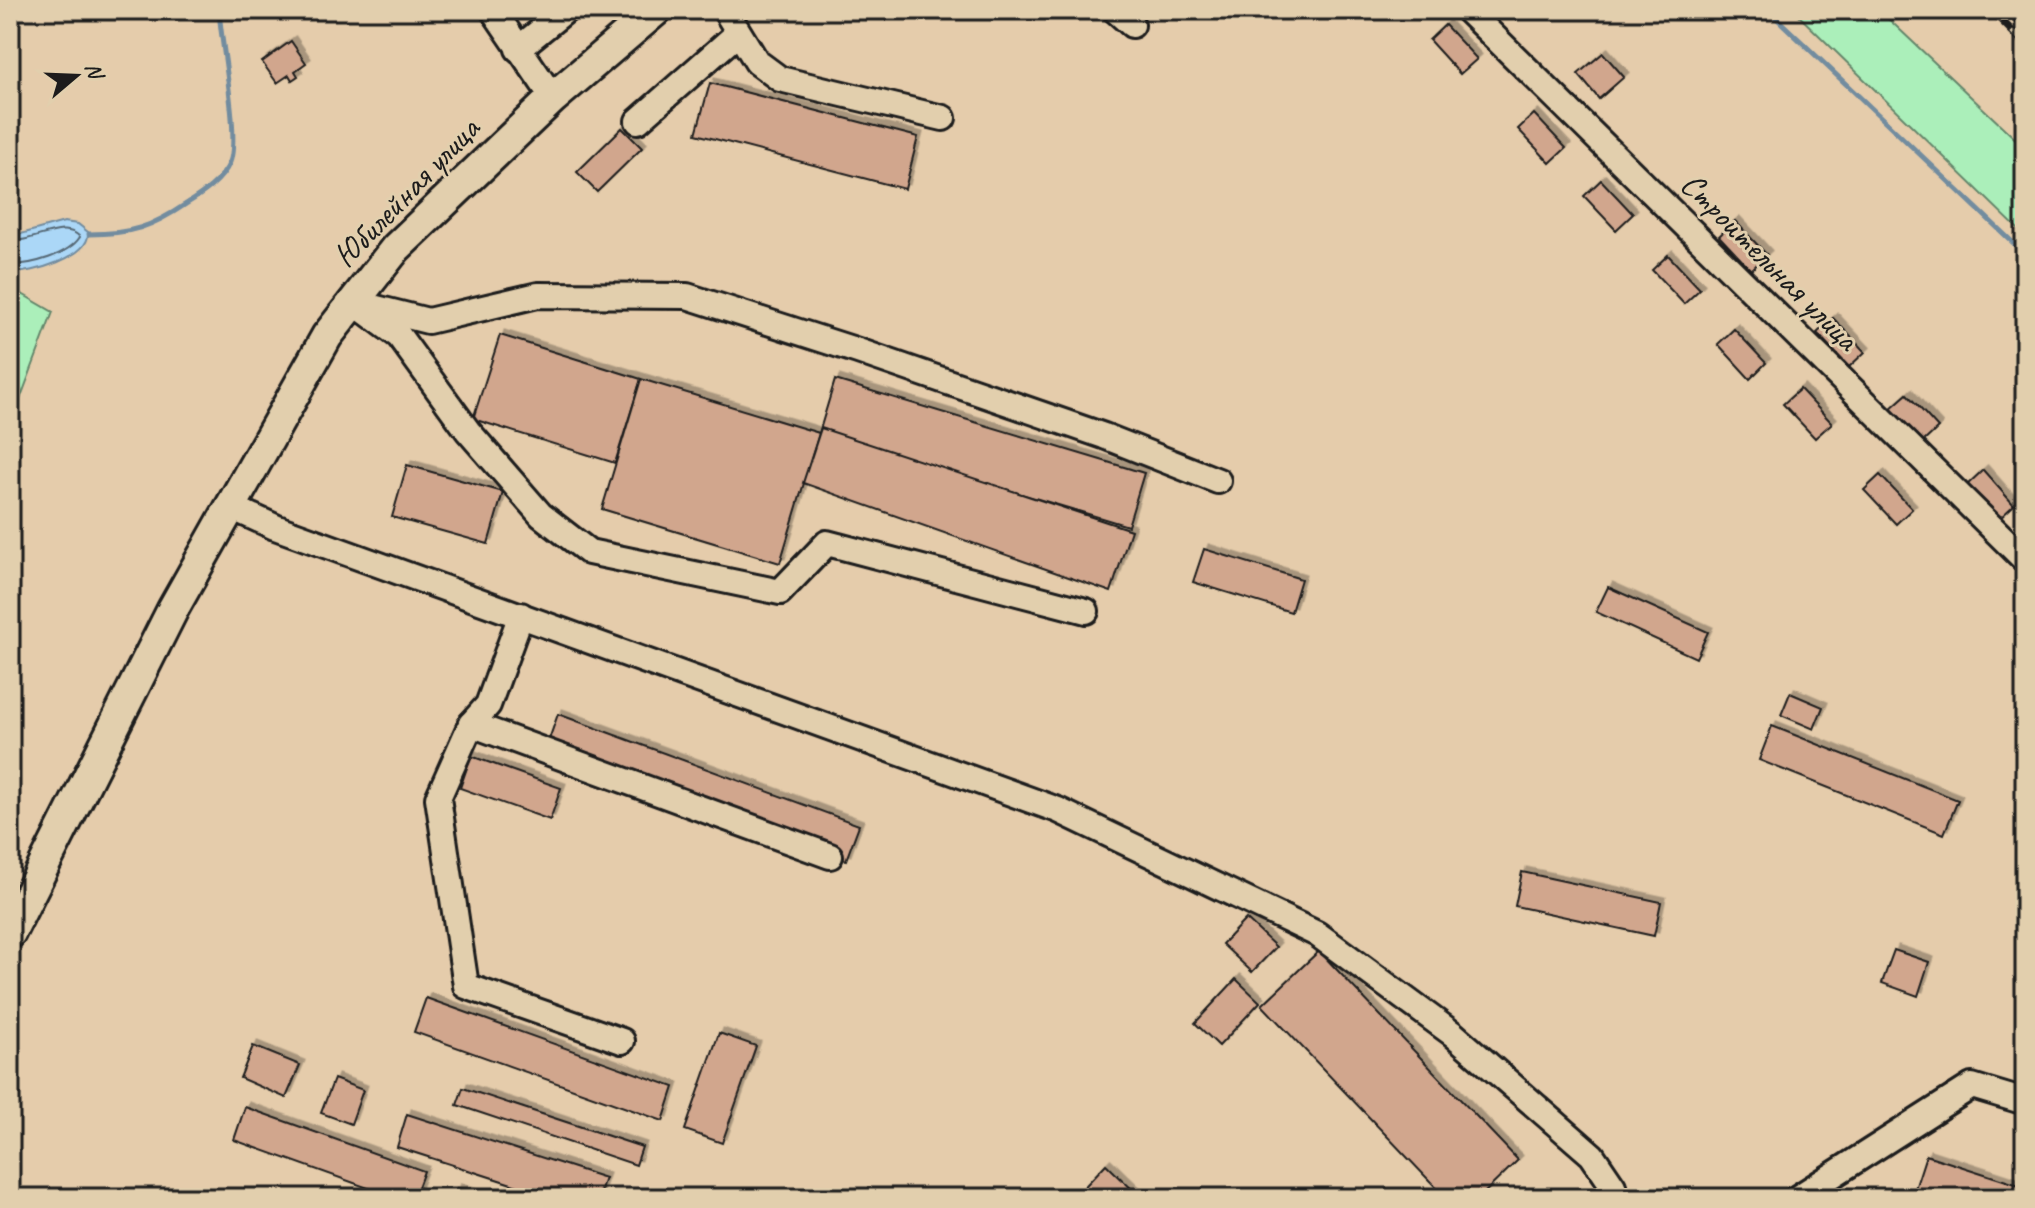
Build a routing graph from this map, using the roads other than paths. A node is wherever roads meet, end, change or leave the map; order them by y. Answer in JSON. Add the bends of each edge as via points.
{"nodes":[{"id":1,"x":493,"y":10,"type":"edge"},
{"id":2,"x":566,"y":10,"type":"edge"},
{"id":3,"x":656,"y":10,"type":"edge"},
{"id":4,"x":725,"y":10,"type":"edge"},
{"id":5,"x":1467,"y":10,"type":"edge"},
{"id":6,"x":738,"y":33,"type":"junction"},
{"id":7,"x":518,"y":49,"type":"junction"},
{"id":8,"x":553,"y":98,"type":"junction"},
{"id":9,"x":943,"y":118,"type":"dead end"},
{"id":10,"x":638,"y":121,"type":"dead end"},
{"id":11,"x":352,"y":302,"type":"junction"},
{"id":12,"x":1218,"y":481,"type":"dead end"},
{"id":13,"x":229,"y":506,"type":"junction"},
{"id":14,"x":2025,"y":560,"type":"edge"},
{"id":15,"x":1086,"y":611,"type":"dead end"},
{"id":16,"x":521,"y":615,"type":"junction"},
{"id":17,"x":471,"y":724,"type":"junction"},
{"id":18,"x":830,"y":856,"type":"dead end"},
{"id":19,"x":10,"y":933,"type":"edge"},
{"id":20,"x":622,"y":1041,"type":"dead end"},
{"id":21,"x":2025,"y":1102,"type":"edge"},
{"id":22,"x":1616,"y":1198,"type":"edge"},
{"id":23,"x":1797,"y":1198,"type":"edge"}],
"edges":[{"from":1,"to":7,"type":"street"},
{"from":2,"to":7,"type":"street"},
{"from":3,"to":8,"type":"main road","name":"Юбилейная улица"},
{"from":4,"to":6,"type":"street"},
{"from":5,"to":14,"type":"street","name":"Строительная улица"},
{"from":6,"to":9,"type":"street","via":[[757,62],[780,79]]},
{"from":6,"to":10,"type":"street"},
{"from":7,"to":8,"type":"street"},
{"from":8,"to":11,"type":"main road","name":"Юбилейная улица","via":[[396,248]]},
{"from":11,"to":12,"type":"street","via":[[428,321],[538,295],[687,296],[1104,436]]},
{"from":11,"to":13,"type":"main road","name":"Юбилейная улица"},
{"from":11,"to":15,"type":"street","via":[[399,336],[468,431],[541,515],[589,552],[780,592],[827,543]]},
{"from":13,"to":16,"type":"street"},
{"from":13,"to":19,"type":"main road","name":"Юбилейная улица"},
{"from":16,"to":17,"type":"street","via":[[488,705]]},
{"from":16,"to":22,"type":"street","via":[[1058,810],[1317,934],[1453,1034],[1592,1155]]},
{"from":17,"to":18,"type":"street"},
{"from":17,"to":20,"type":"street","via":[[438,798],[466,986]]},
{"from":21,"to":23,"type":"street","via":[[1972,1086]]}]}
